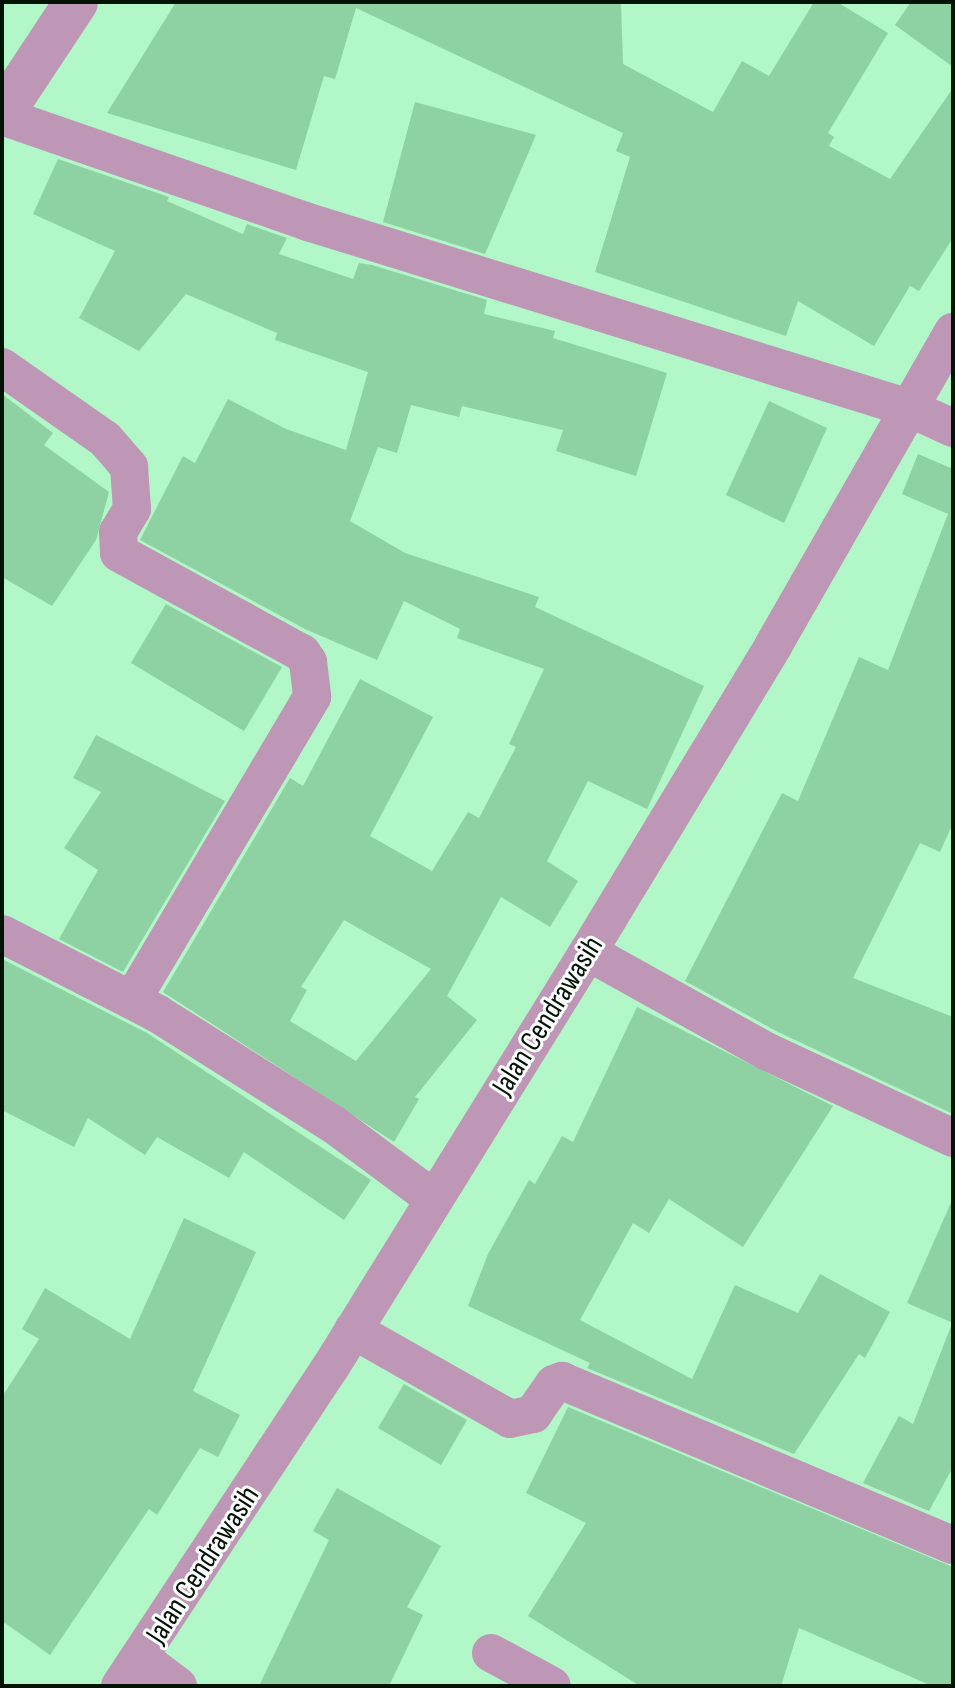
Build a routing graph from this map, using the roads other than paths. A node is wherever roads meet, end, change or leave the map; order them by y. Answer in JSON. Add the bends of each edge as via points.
{"nodes":[{"id":1,"x":76,"y":2,"type":"edge"},
{"id":2,"x":2,"y":115,"type":"edge"},
{"id":3,"x":953,"y":332,"type":"edge"},
{"id":4,"x":2,"y":367,"type":"edge"},
{"id":5,"x":909,"y":408,"type":"junction"},
{"id":6,"x":953,"y":428,"type":"edge"},
{"id":7,"x":2,"y":934,"type":"edge"},
{"id":8,"x":588,"y":952,"type":"junction"},
{"id":9,"x":132,"y":1000,"type":"junction"},
{"id":10,"x":953,"y":1138,"type":"edge"},
{"id":11,"x":434,"y":1199,"type":"junction"},
{"id":12,"x":353,"y":1330,"type":"junction"},
{"id":13,"x":953,"y":1545,"type":"edge"},
{"id":14,"x":491,"y":1653,"type":"dead end"},
{"id":15,"x":131,"y":1672,"type":"edge"},
{"id":16,"x":178,"y":1686,"type":"edge"},
{"id":17,"x":552,"y":1686,"type":"edge"}],
"edges":[{"from":1,"to":2,"type":"street"},
{"from":2,"to":5,"type":"street","via":[[308,222]]},
{"from":3,"to":5,"type":"street","name":"Jalan Cendrawasih"},
{"from":4,"to":9,"type":"street","via":[[105,439],[129,467],[132,509],[118,532],[119,553],[302,653],[308,662],[312,697]]},
{"from":5,"to":6,"type":"street"},
{"from":5,"to":8,"type":"street","name":"Jalan Cendrawasih"},
{"from":7,"to":9,"type":"street"},
{"from":8,"to":10,"type":"street","via":[[768,1052]]},
{"from":8,"to":11,"type":"street","name":"Jalan Cendrawasih"},
{"from":9,"to":11,"type":"street","via":[[333,1124]]},
{"from":11,"to":12,"type":"street","name":"Jalan Cendrawasih"},
{"from":12,"to":13,"type":"street","via":[[510,1419],[533,1414],[554,1384],[562,1381]]},
{"from":12,"to":15,"type":"street","name":"Jalan Cendrawasih"},
{"from":14,"to":17,"type":"street"},
{"from":15,"to":16,"type":"street"}]}
